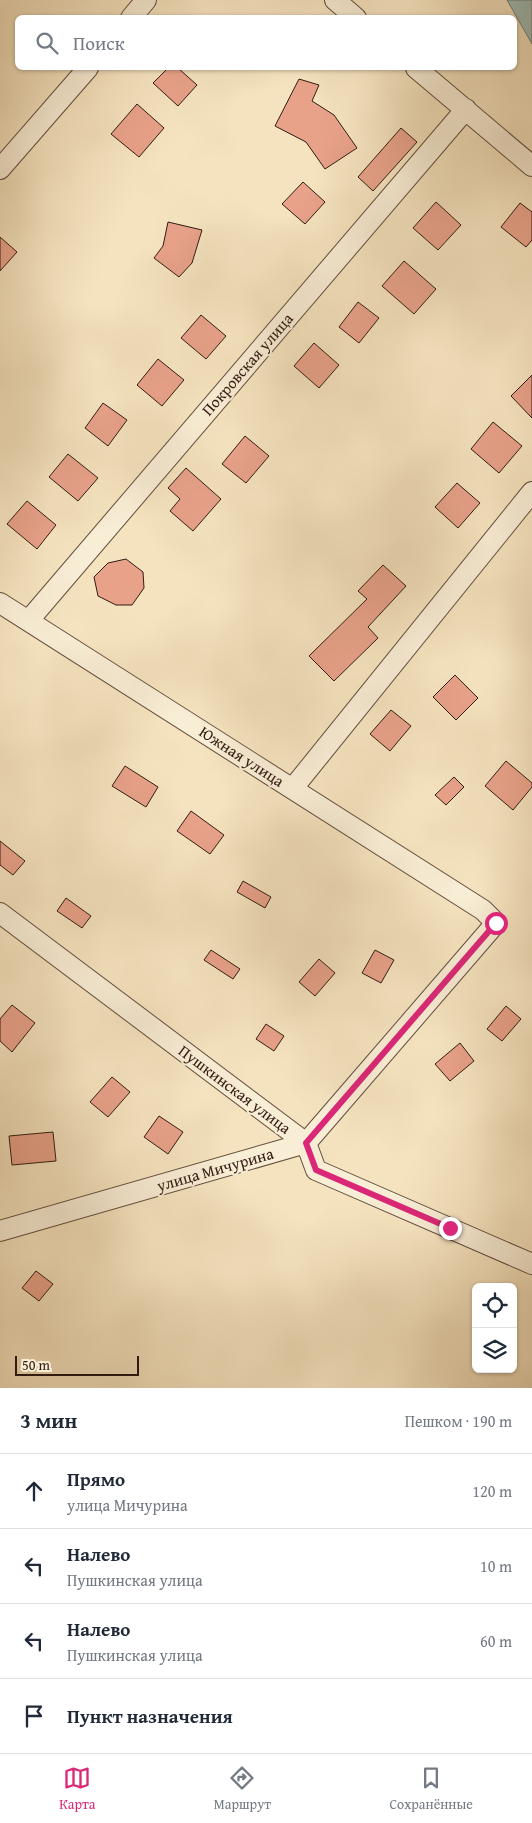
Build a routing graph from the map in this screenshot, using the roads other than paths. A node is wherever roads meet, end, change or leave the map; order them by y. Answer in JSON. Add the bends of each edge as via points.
{"nodes":[{"id":1,"x":146,"y":0,"type":"edge"},
{"id":2,"x":335,"y":0,"type":"edge"},
{"id":3,"x":134,"y":15,"type":"edge"},
{"id":4,"x":352,"y":15,"type":"edge"},
{"id":5,"x":86,"y":70,"type":"edge"},
{"id":6,"x":418,"y":70,"type":"edge"},
{"id":7,"x":466,"y":109,"type":"junction"},
{"id":8,"x":4,"y":156,"type":"edge"},
{"id":9,"x":532,"y":166,"type":"edge"},
{"id":10,"x":532,"y":492,"type":"edge"},
{"id":11,"x":0,"y":603,"type":"edge"},
{"id":12,"x":29,"y":620,"type":"junction"},
{"id":13,"x":293,"y":788,"type":"junction"},
{"id":14,"x":0,"y":913,"type":"edge"},
{"id":15,"x":306,"y":1143,"type":"junction"},
{"id":16,"x":0,"y":1231,"type":"edge"},
{"id":17,"x":532,"y":1264,"type":"edge"}],
"edges":[{"from":1,"to":3,"type":"street"},
{"from":2,"to":4,"type":"street"},
{"from":5,"to":8,"type":"street"},
{"from":6,"to":7,"type":"street"},
{"from":7,"to":9,"type":"street"},
{"from":7,"to":12,"type":"street","name":"Покровская улица"},
{"from":10,"to":13,"type":"street"},
{"from":11,"to":12,"type":"street","name":"Южная улица"},
{"from":12,"to":13,"type":"street","name":"Южная улица"},
{"from":13,"to":15,"type":"street","name":"Южная улица","via":[[483,910],[496,923]]},
{"from":14,"to":15,"type":"street","name":"Пушкинская улица"},
{"from":15,"to":16,"type":"street","name":"улица Мичурина"},
{"from":15,"to":17,"type":"street","name":"Пушкинская улица","via":[[316,1170]]}]}
